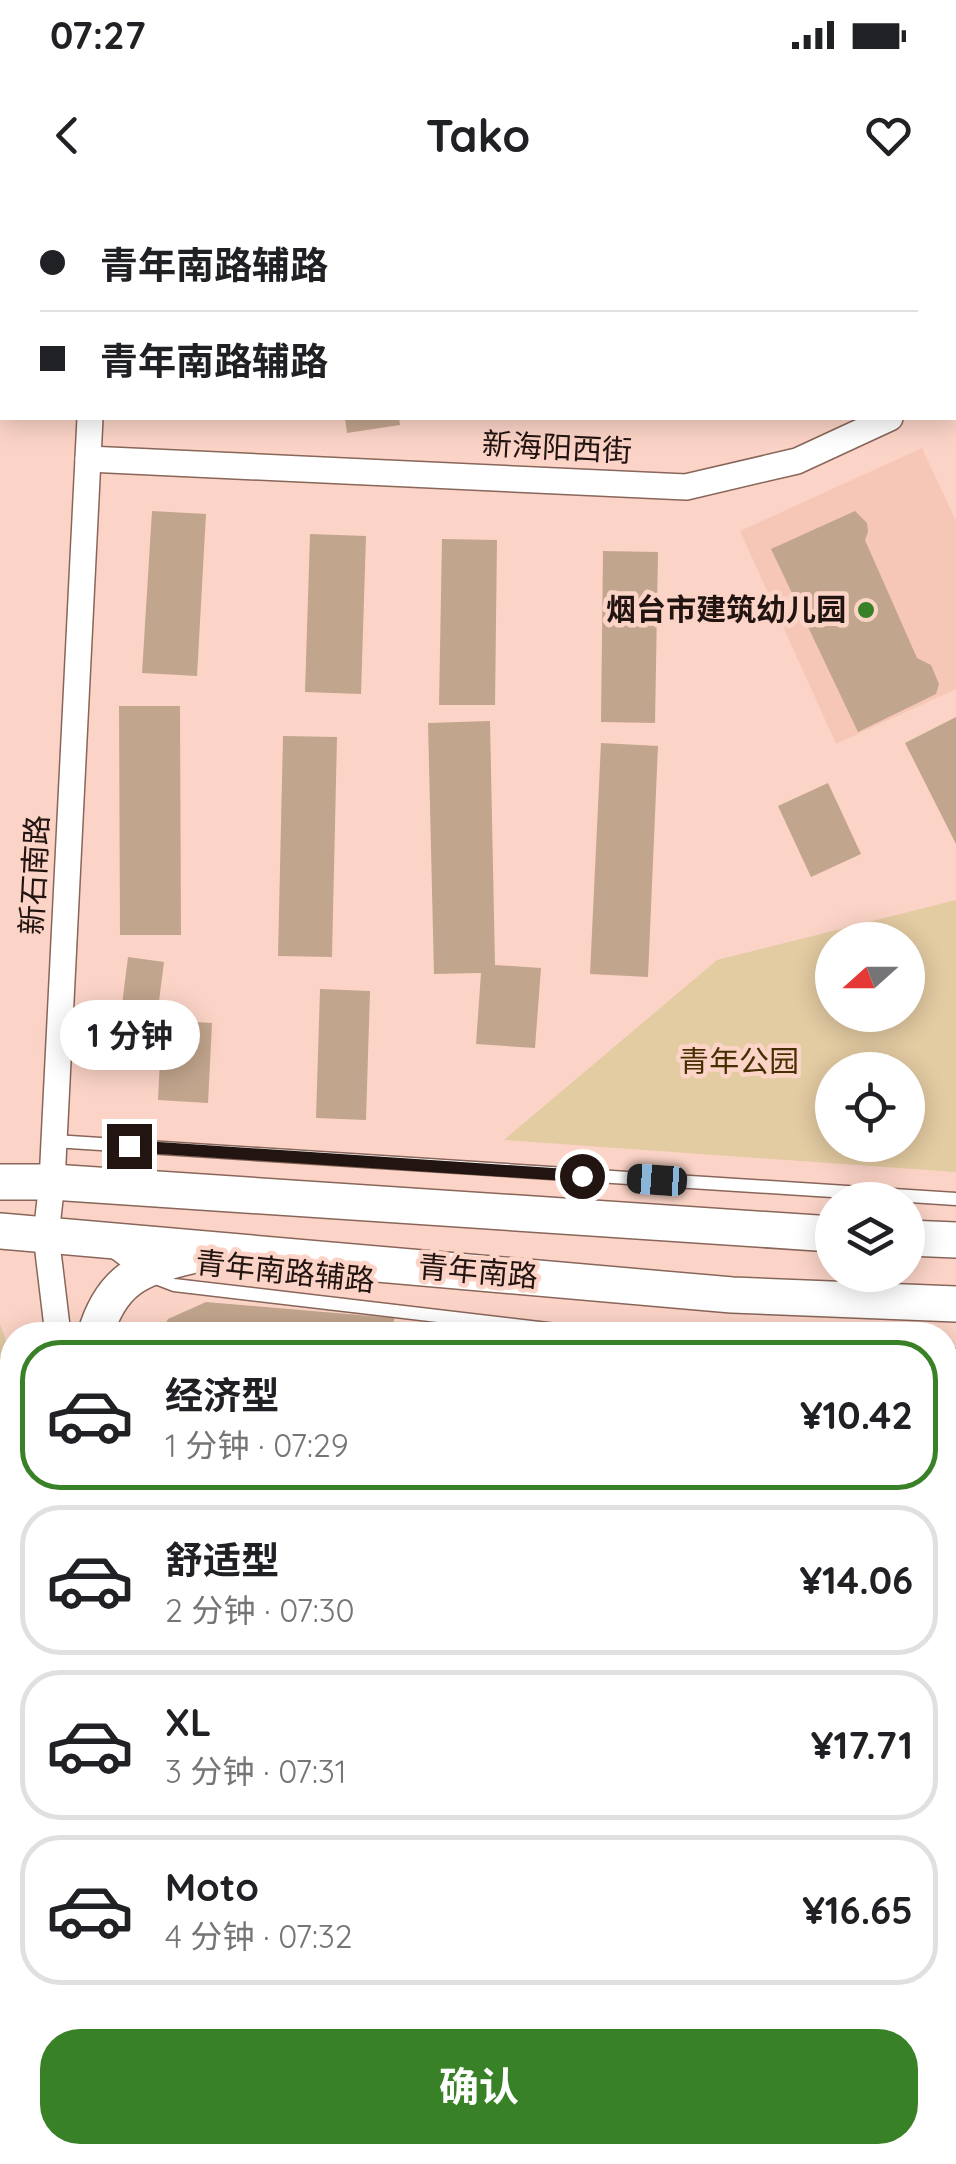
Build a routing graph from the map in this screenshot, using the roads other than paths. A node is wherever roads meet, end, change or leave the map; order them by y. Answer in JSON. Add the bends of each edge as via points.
{"nodes":[{"id":1,"x":90,"y":420,"type":"edge"},
{"id":2,"x":886,"y":420,"type":"edge"},
{"id":3,"x":88,"y":459,"type":"junction"},
{"id":4,"x":54,"y":1141,"type":"junction"},
{"id":5,"x":0,"y":1182,"type":"edge"},
{"id":6,"x":52,"y":1182,"type":"junction"},
{"id":7,"x":956,"y":1200,"type":"edge"},
{"id":8,"x":0,"y":1230,"type":"edge"},
{"id":9,"x":815,"y":1233,"type":"edge"},
{"id":10,"x":46,"y":1235,"type":"junction"},
{"id":11,"x":925,"y":1239,"type":"edge"},
{"id":12,"x":97,"y":1240,"type":"junction"},
{"id":13,"x":956,"y":1240,"type":"edge"},
{"id":14,"x":219,"y":1250,"type":"junction"},
{"id":15,"x":140,"y":1272,"type":"junction"},
{"id":16,"x":956,"y":1304,"type":"edge"},
{"id":17,"x":56,"y":1322,"type":"edge"},
{"id":18,"x":100,"y":1322,"type":"edge"},
{"id":19,"x":488,"y":1322,"type":"edge"}],
"edges":[{"from":1,"to":3,"type":"street","name":"新石南路"},
{"from":2,"to":3,"type":"street","name":"新海阳西街","via":[[797,461],[686,487]]},
{"from":3,"to":4,"type":"street","name":"新石南路"},
{"from":4,"to":6,"type":"street","name":"新石南路"},
{"from":4,"to":7,"type":"lane"},
{"from":5,"to":6,"type":"main road","name":"青年南路"},
{"from":6,"to":9,"type":"main road","name":"青年南路"},
{"from":6,"to":10,"type":"street","name":"新石南路"},
{"from":8,"to":10,"type":"main road","name":"青年南路"},
{"from":10,"to":12,"type":"main road","name":"青年南路"},
{"from":10,"to":17,"type":"street","name":"新石南路"},
{"from":11,"to":13,"type":"main road"},
{"from":12,"to":14,"type":"main road","name":"青年南路"},
{"from":12,"to":15,"type":"lane","name":"青年南路辅路"},
{"from":14,"to":15,"type":"main road"},
{"from":14,"to":16,"type":"main road","name":"青年南路","via":[[732,1294]]},
{"from":15,"to":18,"type":"main road","via":[[108,1301]]},
{"from":15,"to":19,"type":"lane","name":"青年南路辅路","via":[[174,1285]]}]}
